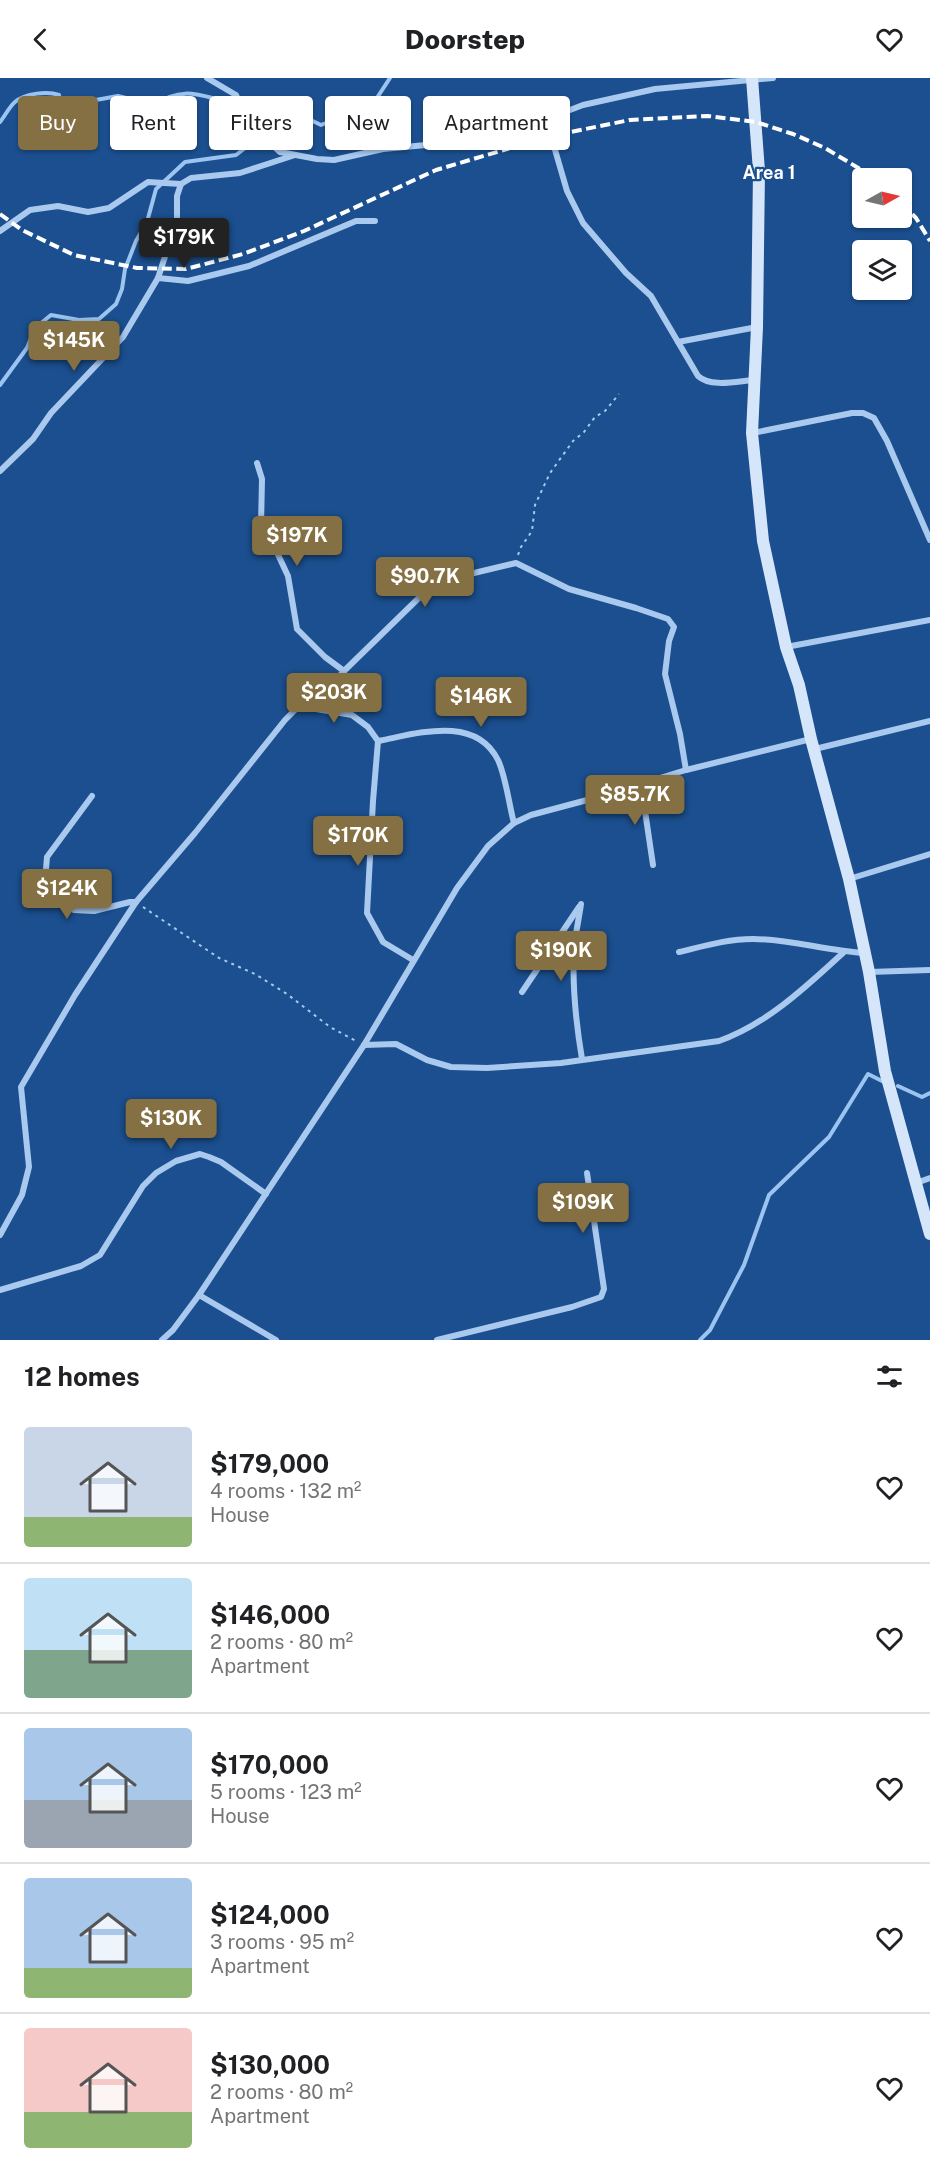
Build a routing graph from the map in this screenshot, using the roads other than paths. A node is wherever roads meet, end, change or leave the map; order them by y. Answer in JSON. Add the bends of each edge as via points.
{"nodes":[{"id":1,"x":207,"y":78,"type":"edge"},
{"id":2,"x":773,"y":78,"type":"edge"},
{"id":3,"x":752,"y":79,"type":"edge"},
{"id":4,"x":570,"y":110,"type":"edge"},
{"id":5,"x":423,"y":145,"type":"edge"},
{"id":6,"x":555,"y":150,"type":"edge"},
{"id":7,"x":297,"y":155,"type":"junction"},
{"id":8,"x":181,"y":184,"type":"junction"},
{"id":9,"x":375,"y":221,"type":"dead end"},
{"id":10,"x":0,"y":231,"type":"edge"},
{"id":11,"x":158,"y":278,"type":"junction"},
{"id":12,"x":757,"y":327,"type":"junction"},
{"id":13,"x":678,"y":342,"type":"junction"},
{"id":14,"x":754,"y":380,"type":"junction"},
{"id":15,"x":752,"y":433,"type":"junction"},
{"id":16,"x":257,"y":463,"type":"dead end"},
{"id":17,"x":0,"y":471,"type":"edge"},
{"id":18,"x":930,"y":540,"type":"edge"},
{"id":19,"x":930,"y":620,"type":"edge"},
{"id":20,"x":786,"y":647,"type":"junction"},
{"id":21,"x":344,"y":670,"type":"junction"},
{"id":22,"x":310,"y":708,"type":"junction"},
{"id":23,"x":930,"y":721,"type":"edge"},
{"id":24,"x":378,"y":741,"type":"junction"},
{"id":25,"x":813,"y":744,"type":"junction"},
{"id":26,"x":686,"y":770,"type":"junction"},
{"id":27,"x":641,"y":784,"type":"junction"},
{"id":28,"x":92,"y":796,"type":"dead end"},
{"id":29,"x":514,"y":824,"type":"junction"},
{"id":30,"x":930,"y":854,"type":"edge"},
{"id":31,"x":653,"y":865,"type":"dead end"},
{"id":32,"x":849,"y":879,"type":"junction"},
{"id":33,"x":136,"y":902,"type":"junction"},
{"id":34,"x":679,"y":952,"type":"dead end"},
{"id":35,"x":844,"y":952,"type":"junction"},
{"id":36,"x":865,"y":953,"type":"junction"},
{"id":37,"x":413,"y":960,"type":"junction"},
{"id":38,"x":930,"y":970,"type":"edge"},
{"id":39,"x":869,"y":972,"type":"junction"},
{"id":40,"x":522,"y":992,"type":"dead end"},
{"id":41,"x":364,"y":1045,"type":"junction"},
{"id":42,"x":582,"y":1059,"type":"junction"},
{"id":43,"x":587,"y":1173,"type":"dead end"},
{"id":44,"x":930,"y":1178,"type":"edge"},
{"id":45,"x":916,"y":1183,"type":"junction"},
{"id":46,"x":266,"y":1194,"type":"junction"},
{"id":47,"x":930,"y":1234,"type":"edge"},
{"id":48,"x":0,"y":1236,"type":"edge"},
{"id":49,"x":0,"y":1290,"type":"edge"},
{"id":50,"x":199,"y":1295,"type":"junction"},
{"id":51,"x":162,"y":1340,"type":"edge"},
{"id":52,"x":276,"y":1340,"type":"edge"},
{"id":53,"x":437,"y":1340,"type":"edge"}],
"edges":[{"from":1,"to":7,"type":"street","via":[[236,95],[249,124],[280,152]]},
{"from":2,"to":3,"type":"street"},
{"from":3,"to":4,"type":"street","via":[[655,89]]},
{"from":3,"to":12,"type":"main road","via":[[759,171]]},
{"from":5,"to":7,"type":"street","via":[[334,160]]},
{"from":6,"to":13,"type":"street","via":[[564,182],[584,223],[651,296]]},
{"from":7,"to":8,"type":"street","via":[[240,173],[191,178]]},
{"from":8,"to":10,"type":"street","via":[[148,182],[109,208],[88,212],[58,206],[30,210]]},
{"from":8,"to":11,"type":"street","via":[[177,220]]},
{"from":9,"to":11,"type":"street","via":[[356,221],[239,268],[188,281]]},
{"from":11,"to":17,"type":"street","via":[[123,337]]},
{"from":12,"to":13,"type":"street"},
{"from":12,"to":14,"type":"main road"},
{"from":13,"to":14,"type":"street","via":[[702,380]]},
{"from":14,"to":15,"type":"main road"},
{"from":15,"to":18,"type":"street","via":[[852,413],[874,418],[888,441]]},
{"from":15,"to":20,"type":"main road","via":[[763,541]]},
{"from":16,"to":21,"type":"street","via":[[262,479],[261,526],[288,576],[297,629]]},
{"from":19,"to":20,"type":"street"},
{"from":20,"to":25,"type":"main road"},
{"from":21,"to":22,"type":"street"},
{"from":21,"to":26,"type":"street","via":[[438,582],[516,563],[568,589],[668,619],[674,627],[665,674]]},
{"from":22,"to":24,"type":"street","via":[[352,715]]},
{"from":22,"to":33,"type":"street","via":[[296,709],[285,720]]},
{"from":23,"to":25,"type":"street"},
{"from":24,"to":29,"type":"street","via":[[442,730],[467,734],[480,741],[499,761]]},
{"from":24,"to":37,"type":"street","via":[[367,913],[383,942]]},
{"from":25,"to":26,"type":"street"},
{"from":25,"to":32,"type":"main road"},
{"from":26,"to":27,"type":"street"},
{"from":27,"to":29,"type":"street","via":[[531,815]]},
{"from":27,"to":31,"type":"street"},
{"from":28,"to":33,"type":"street","via":[[47,857],[45,881],[49,893],[58,903],[74,910],[94,911]]},
{"from":29,"to":37,"type":"street","via":[[488,846]]},
{"from":30,"to":32,"type":"street"},
{"from":32,"to":36,"type":"main road"},
{"from":33,"to":48,"type":"street","via":[[21,1088],[29,1167],[22,1195]]},
{"from":34,"to":35,"type":"street","via":[[724,940],[753,939]]},
{"from":35,"to":36,"type":"street"},
{"from":35,"to":42,"type":"street","via":[[793,998],[739,1034],[697,1045]]},
{"from":36,"to":39,"type":"main road"},
{"from":37,"to":41,"type":"street"},
{"from":38,"to":39,"type":"street"},
{"from":39,"to":45,"type":"main road","via":[[885,1071]]},
{"from":40,"to":42,"type":"street","via":[[581,904],[573,984]]},
{"from":41,"to":42,"type":"street","via":[[396,1044],[451,1067],[487,1068]]},
{"from":41,"to":46,"type":"street"},
{"from":43,"to":53,"type":"street","via":[[604,1289],[601,1297]]},
{"from":44,"to":45,"type":"street"},
{"from":45,"to":47,"type":"main road"},
{"from":46,"to":49,"type":"street","via":[[221,1162],[200,1154],[176,1161],[143,1186],[100,1255],[81,1266]]},
{"from":46,"to":50,"type":"street"},
{"from":50,"to":51,"type":"street"},
{"from":50,"to":52,"type":"street"}]}
